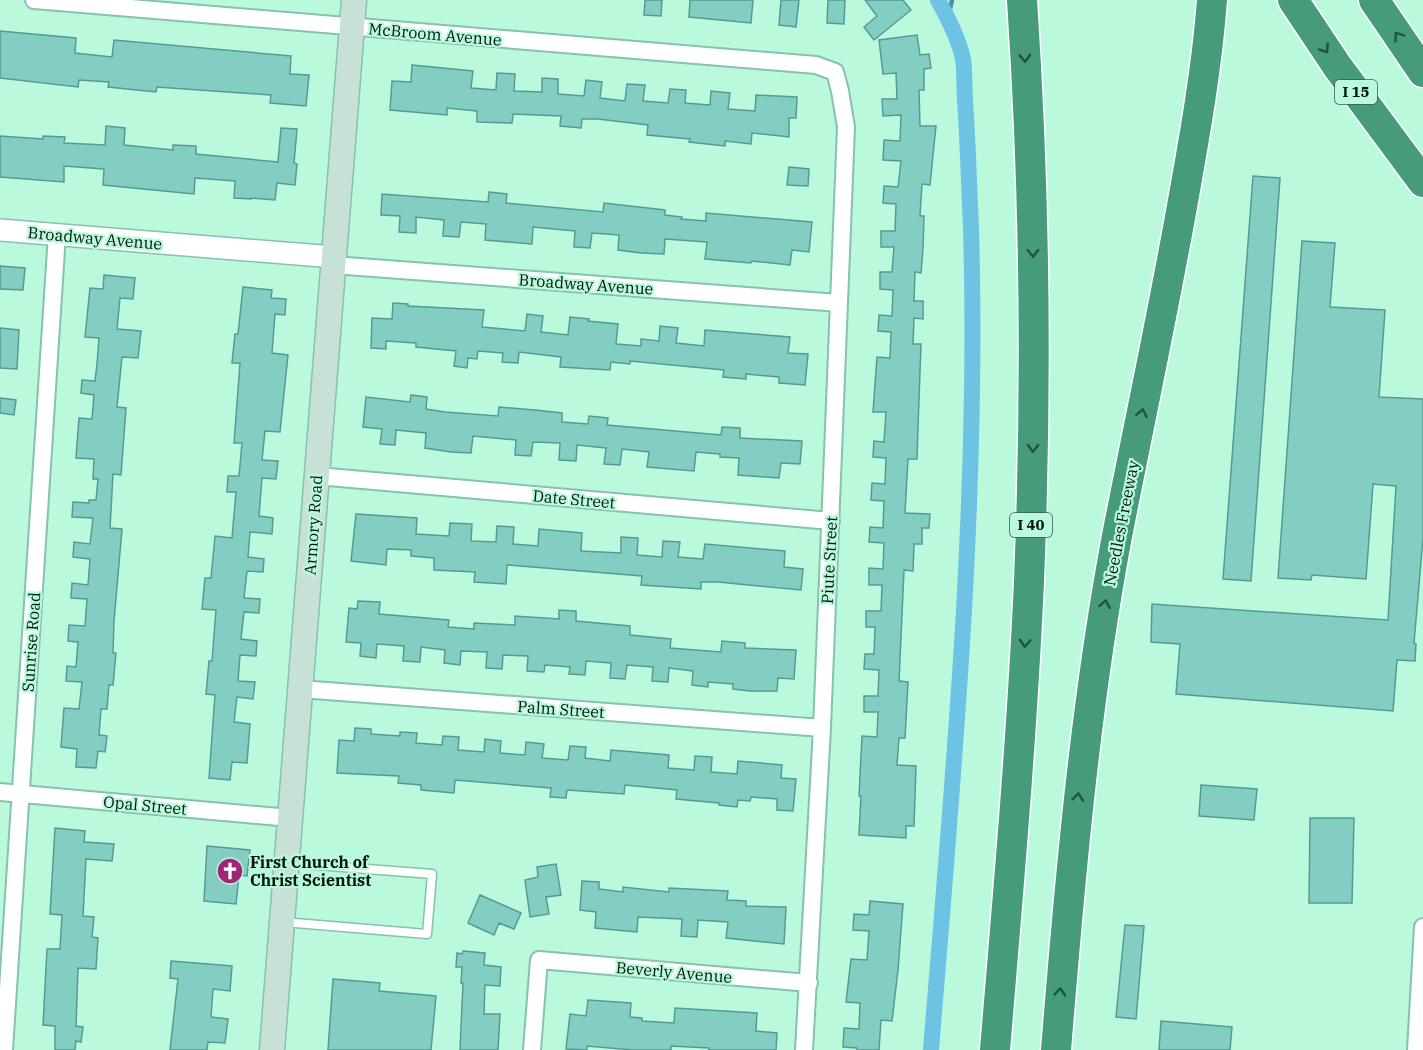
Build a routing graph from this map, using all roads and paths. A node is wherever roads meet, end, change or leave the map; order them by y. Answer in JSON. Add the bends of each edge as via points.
{"nodes":[{"id":1,"x":34,"y":0,"type":"edge"},
{"id":2,"x":354,"y":0,"type":"edge"},
{"id":3,"x":1022,"y":0,"type":"edge"},
{"id":4,"x":1293,"y":0,"type":"edge"},
{"id":5,"x":1374,"y":0,"type":"edge"},
{"id":6,"x":1211,"y":10,"type":"edge"},
{"id":7,"x":352,"y":27,"type":"junction"},
{"id":8,"x":835,"y":72,"type":"joint"},
{"id":9,"x":1423,"y":72,"type":"edge"},
{"id":10,"x":1423,"y":182,"type":"edge"},
{"id":11,"x":0,"y":230,"type":"edge"},
{"id":12,"x":57,"y":234,"type":"junction"},
{"id":13,"x":334,"y":261,"type":"junction"},
{"id":14,"x":839,"y":303,"type":"junction"},
{"id":15,"x":317,"y":476,"type":"junction"},
{"id":16,"x":831,"y":521,"type":"junction"},
{"id":17,"x":300,"y":689,"type":"junction"},
{"id":18,"x":822,"y":728,"type":"junction"},
{"id":19,"x":0,"y":792,"type":"edge"},
{"id":20,"x":21,"y":794,"type":"junction"},
{"id":21,"x":290,"y":818,"type":"junction"},
{"id":22,"x":286,"y":862,"type":"junction"},
{"id":23,"x":282,"y":922,"type":"junction"},
{"id":24,"x":1423,"y":937,"type":"edge"},
{"id":25,"x":809,"y":983,"type":"junction"},
{"id":26,"x":4,"y":1050,"type":"edge"},
{"id":27,"x":272,"y":1050,"type":"edge"},
{"id":28,"x":532,"y":1050,"type":"edge"},
{"id":29,"x":804,"y":1050,"type":"edge"},
{"id":30,"x":995,"y":1050,"type":"edge"},
{"id":31,"x":1056,"y":1050,"type":"edge"},
{"id":32,"x":1416,"y":1050,"type":"edge"}],
"edges":[{"from":1,"to":7,"type":"street","name":"McBroom Avenue"},
{"from":2,"to":7,"type":"main road","name":"Armory Road"},
{"from":3,"to":30,"type":"highway","number":"I 40","one_way":true,"via":[[1034,334],[1032,482],[1021,709]]},
{"from":4,"to":10,"type":"highway","number":"I 15","one_way":true},
{"from":9,"to":5,"type":"highway","one_way":true},
{"from":31,"to":6,"type":"highway","name":"Needles Freeway","one_way":true,"via":[[1090,699],[1117,537],[1187,179]]},
{"from":7,"to":8,"type":"street","name":"McBroom Avenue","via":[[816,65]]},
{"from":7,"to":13,"type":"main road","name":"Armory Road"},
{"from":8,"to":14,"type":"street","name":"Piute Street","via":[[846,127]]},
{"from":11,"to":12,"type":"street","name":"Broadway Avenue"},
{"from":12,"to":13,"type":"street","name":"Broadway Avenue"},
{"from":12,"to":20,"type":"street","name":"Sunrise Road"},
{"from":13,"to":14,"type":"street","name":"Broadway Avenue"},
{"from":13,"to":15,"type":"main road","name":"Armory Road"},
{"from":14,"to":16,"type":"street","name":"Piute Street"},
{"from":15,"to":16,"type":"street","name":"Date Street"},
{"from":15,"to":17,"type":"main road","name":"Armory Road"},
{"from":16,"to":18,"type":"street","name":"Piute Street"},
{"from":17,"to":18,"type":"street","name":"Palm Street"},
{"from":17,"to":21,"type":"main road","name":"Armory Road"},
{"from":18,"to":25,"type":"street","name":"Piute Street"},
{"from":19,"to":20,"type":"street","name":"Opal Street"},
{"from":20,"to":21,"type":"street","name":"Opal Street"},
{"from":20,"to":26,"type":"street","name":"Sunrise Road"},
{"from":21,"to":22,"type":"main road","name":"Armory Road"},
{"from":22,"to":23,"type":"main road","name":"Armory Road"},
{"from":22,"to":23,"type":"lane","via":[[432,874],[427,934]]},
{"from":23,"to":27,"type":"main road","name":"Armory Road"},
{"from":24,"to":32,"type":"street"},
{"from":25,"to":28,"type":"street","name":"Beverly Avenue","via":[[539,960]]},
{"from":25,"to":29,"type":"street","name":"Piute Street"}]}
